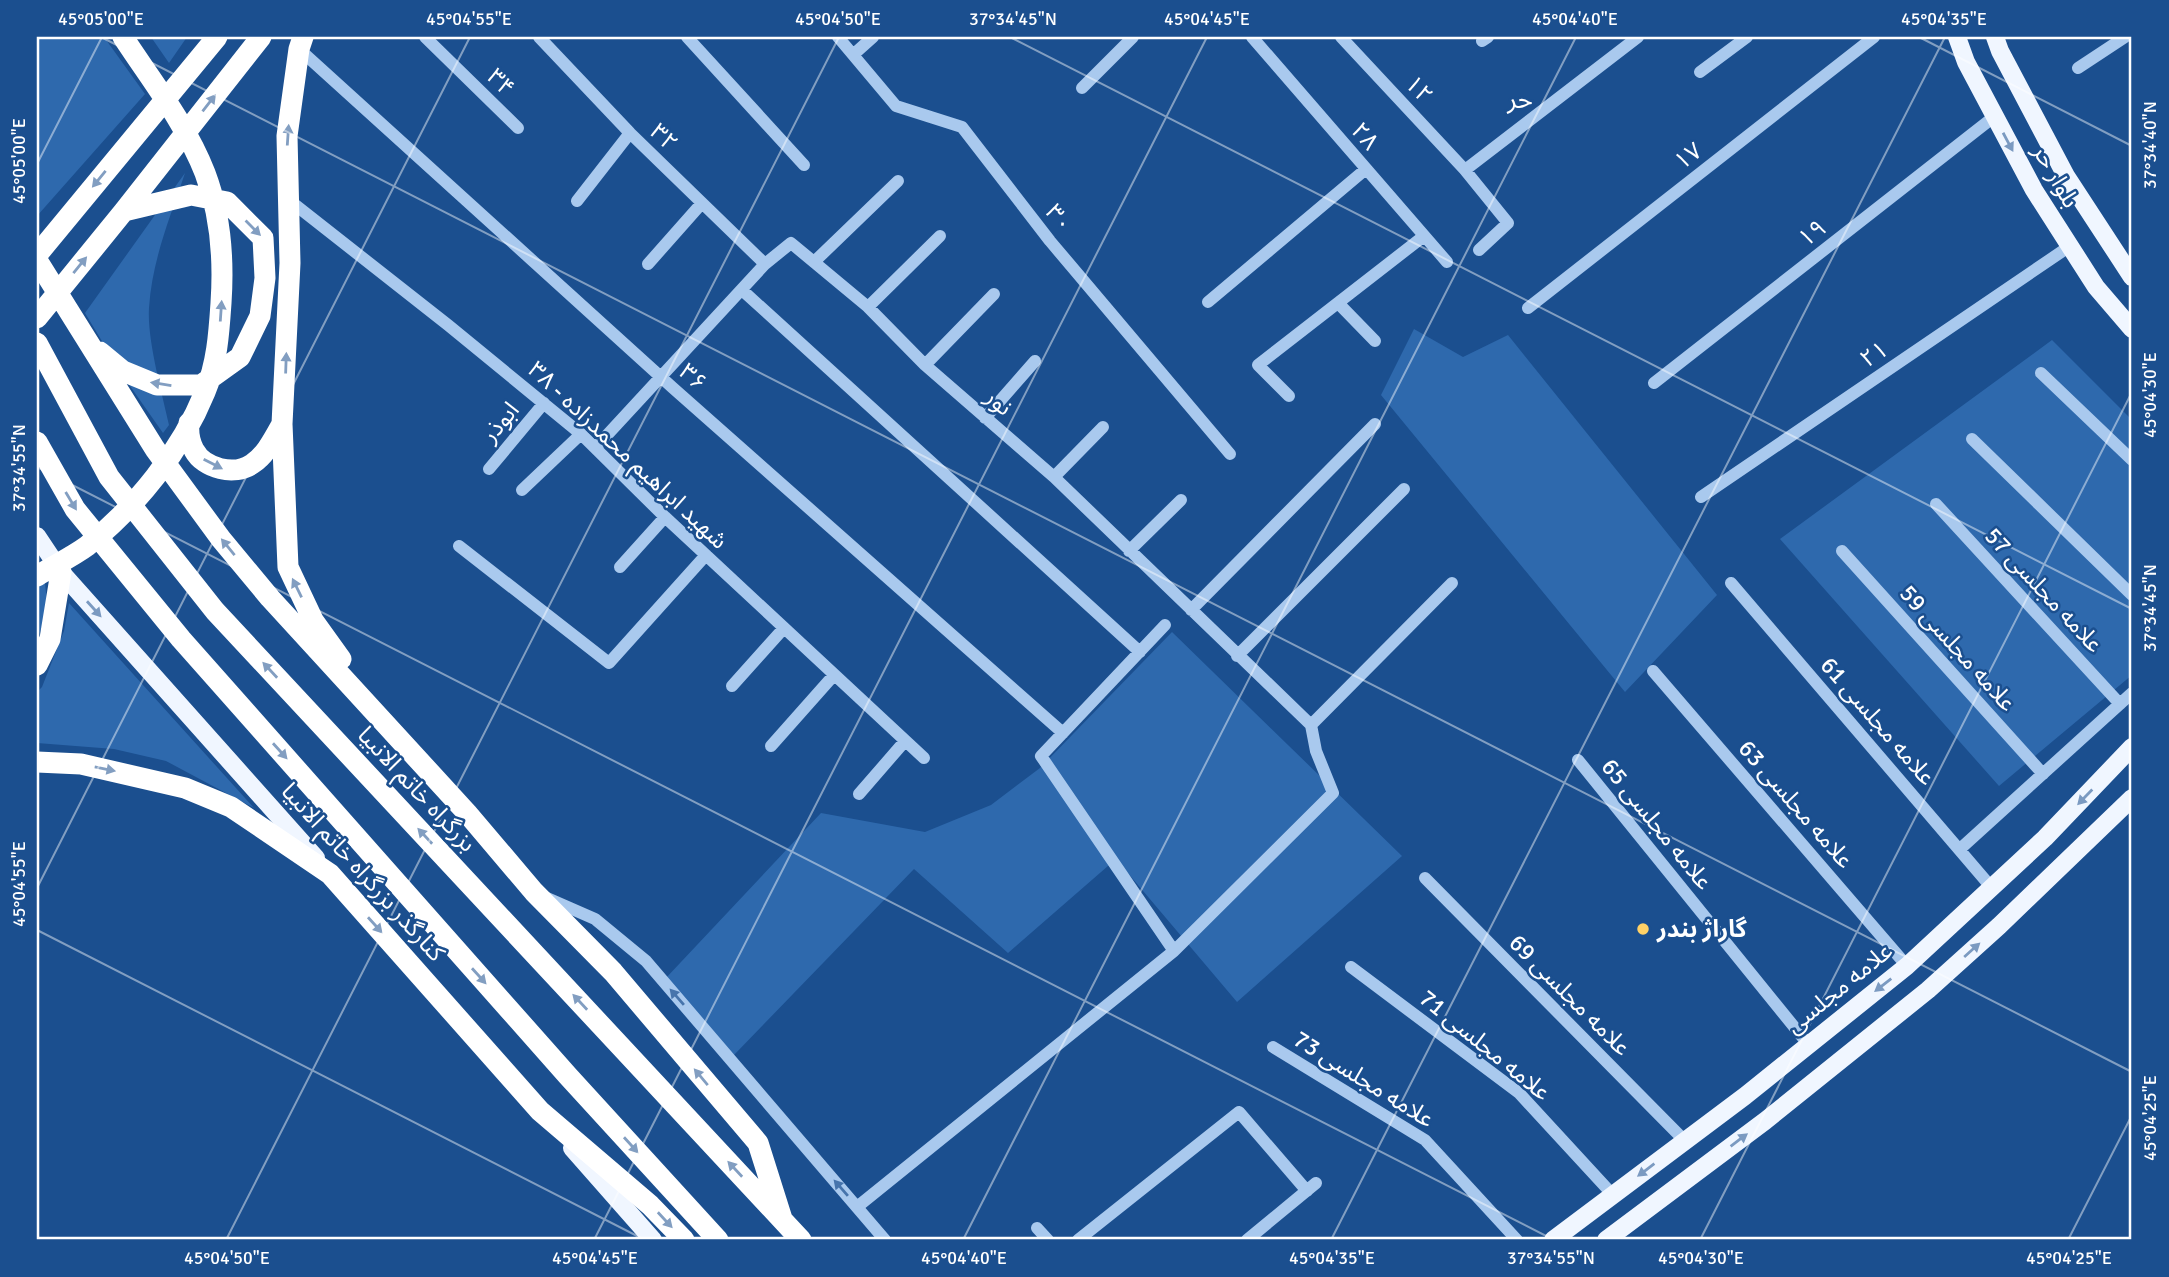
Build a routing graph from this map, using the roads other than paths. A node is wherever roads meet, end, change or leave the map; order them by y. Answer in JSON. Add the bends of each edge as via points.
{"nodes":[{"id":1,"x":123,"y":37,"type":"edge"},
{"id":2,"x":198,"y":37,"type":"edge"},
{"id":3,"x":217,"y":37,"type":"edge"},
{"id":4,"x":261,"y":37,"type":"edge"},
{"id":5,"x":425,"y":37,"type":"edge"},
{"id":6,"x":539,"y":37,"type":"edge"},
{"id":7,"x":687,"y":37,"type":"edge"},
{"id":8,"x":838,"y":37,"type":"edge"},
{"id":9,"x":873,"y":37,"type":"edge"},
{"id":10,"x":1133,"y":37,"type":"edge"},
{"id":11,"x":1252,"y":37,"type":"edge"},
{"id":12,"x":1341,"y":37,"type":"edge"},
{"id":13,"x":1638,"y":37,"type":"edge"},
{"id":14,"x":1747,"y":37,"type":"edge"},
{"id":15,"x":1874,"y":37,"type":"edge"},
{"id":16,"x":1957,"y":37,"type":"edge"},
{"id":17,"x":1995,"y":37,"type":"edge"},
{"id":18,"x":2125,"y":37,"type":"edge"},
{"id":19,"x":301,"y":43,"type":"edge"},
{"id":20,"x":854,"y":54,"type":"junction"},
{"id":21,"x":2078,"y":68,"type":"dead end"},
{"id":22,"x":1700,"y":72,"type":"dead end"},
{"id":23,"x":183,"y":78,"type":"junction"},
{"id":24,"x":1082,"y":88,"type":"dead end"},
{"id":25,"x":1995,"y":116,"type":"junction"},
{"id":26,"x":518,"y":128,"type":"dead end"},
{"id":27,"x":630,"y":133,"type":"junction"},
{"id":28,"x":804,"y":165,"type":"dead end"},
{"id":29,"x":1366,"y":169,"type":"junction"},
{"id":30,"x":1465,"y":170,"type":"junction"},
{"id":31,"x":898,"y":181,"type":"dead end"},
{"id":32,"x":288,"y":199,"type":"junction"},
{"id":33,"x":577,"y":201,"type":"dead end"},
{"id":34,"x":702,"y":204,"type":"junction"},
{"id":35,"x":124,"y":211,"type":"junction"},
{"id":36,"x":940,"y":236,"type":"dead end"},
{"id":37,"x":1424,"y":236,"type":"junction"},
{"id":38,"x":2070,"y":246,"type":"junction"},
{"id":39,"x":1479,"y":250,"type":"dead end"},
{"id":40,"x":37,"y":255,"type":"edge"},
{"id":41,"x":37,"y":260,"type":"edge"},
{"id":42,"x":814,"y":262,"type":"junction"},
{"id":43,"x":1447,"y":262,"type":"dead end"},
{"id":44,"x":648,"y":264,"type":"dead end"},
{"id":45,"x":765,"y":264,"type":"junction"},
{"id":46,"x":2132,"y":277,"type":"edge"},
{"id":47,"x":742,"y":290,"type":"junction"},
{"id":48,"x":994,"y":294,"type":"dead end"},
{"id":49,"x":1208,"y":302,"type":"dead end"},
{"id":50,"x":1338,"y":303,"type":"junction"},
{"id":51,"x":868,"y":307,"type":"junction"},
{"id":52,"x":1528,"y":308,"type":"dead end"},
{"id":53,"x":37,"y":318,"type":"edge"},
{"id":54,"x":2132,"y":328,"type":"edge"},
{"id":55,"x":84,"y":338,"type":"junction"},
{"id":56,"x":1375,"y":341,"type":"dead end"},
{"id":57,"x":37,"y":343,"type":"edge"},
{"id":58,"x":1035,"y":361,"type":"dead end"},
{"id":59,"x":925,"y":365,"type":"junction"},
{"id":60,"x":2040,"y":373,"type":"dead end"},
{"id":61,"x":661,"y":377,"type":"junction"},
{"id":62,"x":1654,"y":383,"type":"dead end"},
{"id":63,"x":201,"y":385,"type":"junction"},
{"id":64,"x":1289,"y":396,"type":"dead end"},
{"id":65,"x":544,"y":402,"type":"junction"},
{"id":66,"x":985,"y":418,"type":"junction"},
{"id":67,"x":282,"y":424,"type":"junction"},
{"id":68,"x":1375,"y":424,"type":"dead end"},
{"id":69,"x":1103,"y":427,"type":"dead end"},
{"id":70,"x":581,"y":434,"type":"junction"},
{"id":71,"x":1972,"y":439,"type":"dead end"},
{"id":72,"x":37,"y":442,"type":"edge"},
{"id":73,"x":596,"y":447,"type":"junction"},
{"id":74,"x":1230,"y":454,"type":"dead end"},
{"id":75,"x":2132,"y":460,"type":"edge"},
{"id":76,"x":489,"y":469,"type":"dead end"},
{"id":77,"x":1054,"y":477,"type":"junction"},
{"id":78,"x":1404,"y":489,"type":"dead end"},
{"id":79,"x":522,"y":490,"type":"dead end"},
{"id":80,"x":1702,"y":497,"type":"dead end"},
{"id":81,"x":1181,"y":500,"type":"dead end"},
{"id":82,"x":1936,"y":504,"type":"dead end"},
{"id":83,"x":665,"y":517,"type":"junction"},
{"id":84,"x":37,"y":536,"type":"edge"},
{"id":85,"x":459,"y":546,"type":"dead end"},
{"id":86,"x":1129,"y":551,"type":"junction"},
{"id":87,"x":1842,"y":551,"type":"dead end"},
{"id":88,"x":706,"y":555,"type":"junction"},
{"id":89,"x":620,"y":567,"type":"dead end"},
{"id":90,"x":61,"y":572,"type":"junction"},
{"id":91,"x":37,"y":576,"type":"edge"},
{"id":92,"x":1452,"y":583,"type":"dead end"},
{"id":93,"x":1731,"y":583,"type":"dead end"},
{"id":94,"x":2132,"y":595,"type":"edge"},
{"id":95,"x":1191,"y":610,"type":"junction"},
{"id":96,"x":1165,"y":625,"type":"dead end"},
{"id":97,"x":784,"y":628,"type":"junction"},
{"id":98,"x":1140,"y":652,"type":"junction"},
{"id":99,"x":1237,"y":656,"type":"junction"},
{"id":100,"x":37,"y":665,"type":"edge"},
{"id":101,"x":1653,"y":671,"type":"dead end"},
{"id":102,"x":834,"y":675,"type":"junction"},
{"id":103,"x":732,"y":686,"type":"dead end"},
{"id":104,"x":2132,"y":693,"type":"edge"},
{"id":105,"x":2120,"y":704,"type":"junction"},
{"id":106,"x":370,"y":709,"type":"junction"},
{"id":107,"x":1311,"y":725,"type":"junction"},
{"id":108,"x":1063,"y":733,"type":"junction"},
{"id":109,"x":905,"y":741,"type":"junction"},
{"id":110,"x":771,"y":746,"type":"dead end"},
{"id":111,"x":2132,"y":747,"type":"edge"},
{"id":112,"x":924,"y":758,"type":"dead end"},
{"id":113,"x":1578,"y":760,"type":"dead end"},
{"id":114,"x":37,"y":762,"type":"edge"},
{"id":115,"x":2043,"y":774,"type":"junction"},
{"id":116,"x":859,"y":794,"type":"dead end"},
{"id":117,"x":2132,"y":798,"type":"edge"},
{"id":118,"x":1960,"y":849,"type":"junction"},
{"id":119,"x":330,"y":874,"type":"junction"},
{"id":120,"x":1425,"y":878,"type":"dead end"},
{"id":121,"x":1992,"y":888,"type":"junction"},
{"id":122,"x":534,"y":892,"type":"junction"},
{"id":123,"x":1174,"y":951,"type":"junction"},
{"id":124,"x":1907,"y":965,"type":"junction"},
{"id":125,"x":1351,"y":967,"type":"dead end"},
{"id":126,"x":1808,"y":1044,"type":"junction"},
{"id":127,"x":1273,"y":1047,"type":"dead end"},
{"id":128,"x":1745,"y":1096,"type":"junction"},
{"id":129,"x":540,"y":1111,"type":"junction"},
{"id":130,"x":1765,"y":1121,"type":"junction"},
{"id":131,"x":1685,"y":1141,"type":"junction"},
{"id":132,"x":1613,"y":1195,"type":"junction"},
{"id":133,"x":857,"y":1207,"type":"junction"},
{"id":134,"x":782,"y":1219,"type":"junction"},
{"id":135,"x":1037,"y":1228,"type":"dead end"},
{"id":136,"x":653,"y":1240,"type":"edge"},
{"id":137,"x":684,"y":1240,"type":"edge"},
{"id":138,"x":718,"y":1240,"type":"edge"},
{"id":139,"x":801,"y":1240,"type":"edge"},
{"id":140,"x":885,"y":1240,"type":"edge"},
{"id":141,"x":1048,"y":1240,"type":"edge"},
{"id":142,"x":1078,"y":1240,"type":"edge"},
{"id":143,"x":1247,"y":1240,"type":"edge"},
{"id":144,"x":1517,"y":1240,"type":"edge"},
{"id":145,"x":1553,"y":1240,"type":"edge"},
{"id":146,"x":1606,"y":1240,"type":"edge"}],
"edges":[{"from":91,"to":1,"type":"highway","one_way":true,"via":[[86,546],[152,483],[178,447],[206,391],[219,343],[221,227],[205,173],[181,126]]},
{"from":2,"to":23,"type":"highway"},
{"from":3,"to":23,"type":"highway"},
{"from":35,"to":4,"type":"highway","one_way":true},
{"from":5,"to":26,"type":"street","name":"۳۴"},
{"from":6,"to":27,"type":"street","name":"۳۲"},
{"from":7,"to":28,"type":"street"},
{"from":8,"to":20,"type":"street","name":"۳۰"},
{"from":9,"to":20,"type":"street"},
{"from":10,"to":24,"type":"street"},
{"from":11,"to":29,"type":"street","name":"۲۸"},
{"from":12,"to":30,"type":"street","name":"۱۲"},
{"from":13,"to":30,"type":"street"},
{"from":14,"to":22,"type":"street"},
{"from":15,"to":52,"type":"street","name":"۱۷"},
{"from":16,"to":25,"type":"main road","name":"بلوار حر"},
{"from":17,"to":46,"type":"main road","name":"بلوار حر","via":[[2066,176]]},
{"from":18,"to":21,"type":"street"},
{"from":32,"to":19,"type":"highway","one_way":true,"via":[[287,136]]},
{"from":19,"to":61,"type":"street","name":"۳۶"},
{"from":20,"to":74,"type":"street","name":"۳۰","via":[[896,106],[962,127],[1050,241]]},
{"from":23,"to":40,"type":"highway","one_way":true},
{"from":25,"to":38,"type":"main road","name":"بلوار حر","one_way":true},
{"from":25,"to":62,"type":"street","name":"۱۹"},
{"from":27,"to":33,"type":"street"},
{"from":27,"to":34,"type":"street","name":"۳۲"},
{"from":29,"to":37,"type":"street","name":"۲۸"},
{"from":29,"to":49,"type":"street"},
{"from":30,"to":39,"type":"street","name":"۱۲","via":[[1508,223]]},
{"from":31,"to":42,"type":"street"},
{"from":32,"to":65,"type":"street","name":"شهید ابراهیم محمدزاده - ۳۸"},
{"from":67,"to":32,"type":"highway","one_way":true,"via":[[290,263]]},
{"from":34,"to":44,"type":"street"},
{"from":34,"to":45,"type":"street","name":"۳۲"},
{"from":53,"to":35,"type":"highway","one_way":true},
{"from":35,"to":63,"type":"highway","one_way":true,"via":[[191,195],[227,202],[263,238],[265,278],[260,316],[240,357]]},
{"from":36,"to":51,"type":"street"},
{"from":37,"to":43,"type":"street","name":"۲۸"},
{"from":37,"to":50,"type":"street"},
{"from":38,"to":54,"type":"main road","name":"بلوار حر","via":[[2096,287]]},
{"from":38,"to":80,"type":"street","name":"۲۱"},
{"from":41,"to":55,"type":"highway"},
{"from":42,"to":45,"type":"street","name":"نور","via":[[791,243]]},
{"from":42,"to":51,"type":"street","name":"نور"},
{"from":45,"to":47,"type":"street","name":"نور"},
{"from":47,"to":61,"type":"street","name":"نور"},
{"from":47,"to":98,"type":"street"},
{"from":48,"to":59,"type":"street"},
{"from":50,"to":56,"type":"street"},
{"from":50,"to":64,"type":"street","via":[[1258,365]]},
{"from":51,"to":59,"type":"street","name":"نور"},
{"from":63,"to":55,"type":"highway","one_way":true,"via":[[157,385],[123,371]]},
{"from":106,"to":55,"type":"highway","one_way":true,"via":[[221,539],[155,449]]},
{"from":134,"to":57,"type":"highway","name":"بزرگراه خاتم الانبیا","one_way":true,"via":[[215,611],[109,477]]},
{"from":58,"to":66,"type":"street"},
{"from":59,"to":66,"type":"street","name":"نور"},
{"from":60,"to":75,"type":"street"},
{"from":61,"to":73,"type":"street","name":"نور"},
{"from":61,"to":108,"type":"street","name":"۳۶"},
{"from":63,"to":67,"type":"highway","one_way":true,"via":[[189,409],[188,436],[194,452],[210,465],[229,471],[251,465],[268,449]]},
{"from":65,"to":70,"type":"street","name":"شهید ابراهیم محمدزاده - ۳۸"},
{"from":65,"to":76,"type":"street","name":"ابوذر"},
{"from":66,"to":77,"type":"street","name":"نور"},
{"from":106,"to":67,"type":"highway","one_way":true,"via":[[313,620],[288,567]]},
{"from":68,"to":95,"type":"street"},
{"from":69,"to":77,"type":"street"},
{"from":70,"to":73,"type":"street","name":"شهید ابراهیم محمدزاده - ۳۸"},
{"from":70,"to":79,"type":"street"},
{"from":71,"to":94,"type":"street"},
{"from":72,"to":138,"type":"highway","one_way":true,"via":[[75,509],[181,639]]},
{"from":73,"to":83,"type":"street","name":"شهید ابراهیم محمدزاده - ۳۸"},
{"from":77,"to":86,"type":"street","name":"نور"},
{"from":78,"to":99,"type":"street"},
{"from":81,"to":86,"type":"street"},
{"from":82,"to":105,"type":"street","name":"علامه مجلسی 57"},
{"from":83,"to":88,"type":"street","name":"شهید ابراهیم محمدزاده - ۳۸"},
{"from":83,"to":89,"type":"street"},
{"from":84,"to":90,"type":"main road","name":"کنارگذر بزرگراه خاتم الانبیا"},
{"from":85,"to":88,"type":"street","via":[[609,663]]},
{"from":86,"to":95,"type":"street","name":"نور"},
{"from":87,"to":115,"type":"street","name":"علامه مجلسی 59"},
{"from":88,"to":97,"type":"street","name":"شهید ابراهیم محمدزاده - ۳۸"},
{"from":90,"to":100,"type":"highway","via":[[50,639]]},
{"from":90,"to":119,"type":"main road","name":"کنارگذر بزرگراه خاتم الانبیا","one_way":true},
{"from":92,"to":107,"type":"street"},
{"from":93,"to":118,"type":"street","name":"علامه مجلسی 61"},
{"from":95,"to":99,"type":"street","name":"نور"},
{"from":96,"to":98,"type":"street"},
{"from":97,"to":102,"type":"street","name":"شهید ابراهیم محمدزاده - ۳۸"},
{"from":97,"to":103,"type":"street"},
{"from":98,"to":108,"type":"street"},
{"from":99,"to":107,"type":"street","name":"نور"},
{"from":101,"to":124,"type":"street","name":"علامه مجلسی 63"},
{"from":102,"to":109,"type":"street","name":"شهید ابراهیم محمدزاده - ۳۸"},
{"from":102,"to":110,"type":"street"},
{"from":104,"to":105,"type":"street"},
{"from":105,"to":115,"type":"street"},
{"from":106,"to":122,"type":"highway"},
{"from":107,"to":123,"type":"street","via":[[1316,751],[1334,793]]},
{"from":108,"to":123,"type":"street","via":[[1041,756]]},
{"from":109,"to":112,"type":"street","name":"شهید ابراهیم محمدزاده - ۳۸"},
{"from":109,"to":116,"type":"street"},
{"from":111,"to":121,"type":"main road","name":"علامه مجلسی","one_way":true},
{"from":113,"to":126,"type":"street","name":"علامه مجلسی 65"},
{"from":114,"to":119,"type":"highway","one_way":true,"via":[[81,764],[186,788],[231,807]]},
{"from":115,"to":118,"type":"street"},
{"from":130,"to":117,"type":"main road","one_way":true,"via":[[1928,990]]},
{"from":118,"to":121,"type":"street","name":"علامه مجلسی 61"},
{"from":119,"to":129,"type":"highway","name":"کنارگذر بزرگراه خاتم الانبیا","one_way":true},
{"from":120,"to":131,"type":"street","name":"علامه مجلسی 69"},
{"from":121,"to":124,"type":"main road","name":"علامه مجلسی"},
{"from":133,"to":122,"type":"street","one_way":true,"via":[[646,961],[595,919]]},
{"from":134,"to":122,"type":"highway","one_way":true,"via":[[758,1143],[613,972]]},
{"from":123,"to":133,"type":"street"},
{"from":124,"to":126,"type":"main road","name":"علامه مجلسی","one_way":true},
{"from":125,"to":132,"type":"street","name":"علامه مجلسی 71","via":[[1519,1093]]},
{"from":126,"to":128,"type":"main road","name":"علامه مجلسی"},
{"from":127,"to":144,"type":"street","name":"علامه مجلسی 73","via":[[1425,1140]]},
{"from":128,"to":130,"type":"main road"},
{"from":128,"to":131,"type":"main road","name":"علامه مجلسی"},
{"from":129,"to":136,"type":"main road","name":"کنارگذر بزرگراه خاتم الانبیا"},
{"from":129,"to":137,"type":"highway","one_way":true},
{"from":146,"to":130,"type":"main road","one_way":true},
{"from":131,"to":132,"type":"main road","name":"علامه مجلسی","one_way":true},
{"from":132,"to":145,"type":"main road","name":"علامه مجلسی"},
{"from":133,"to":140,"type":"street"},
{"from":134,"to":139,"type":"highway","name":"بزرگراه خاتم الانبیا"},
{"from":135,"to":141,"type":"street"},
{"from":142,"to":143,"type":"street","via":[[1239,1112],[1312,1187]]}]}
